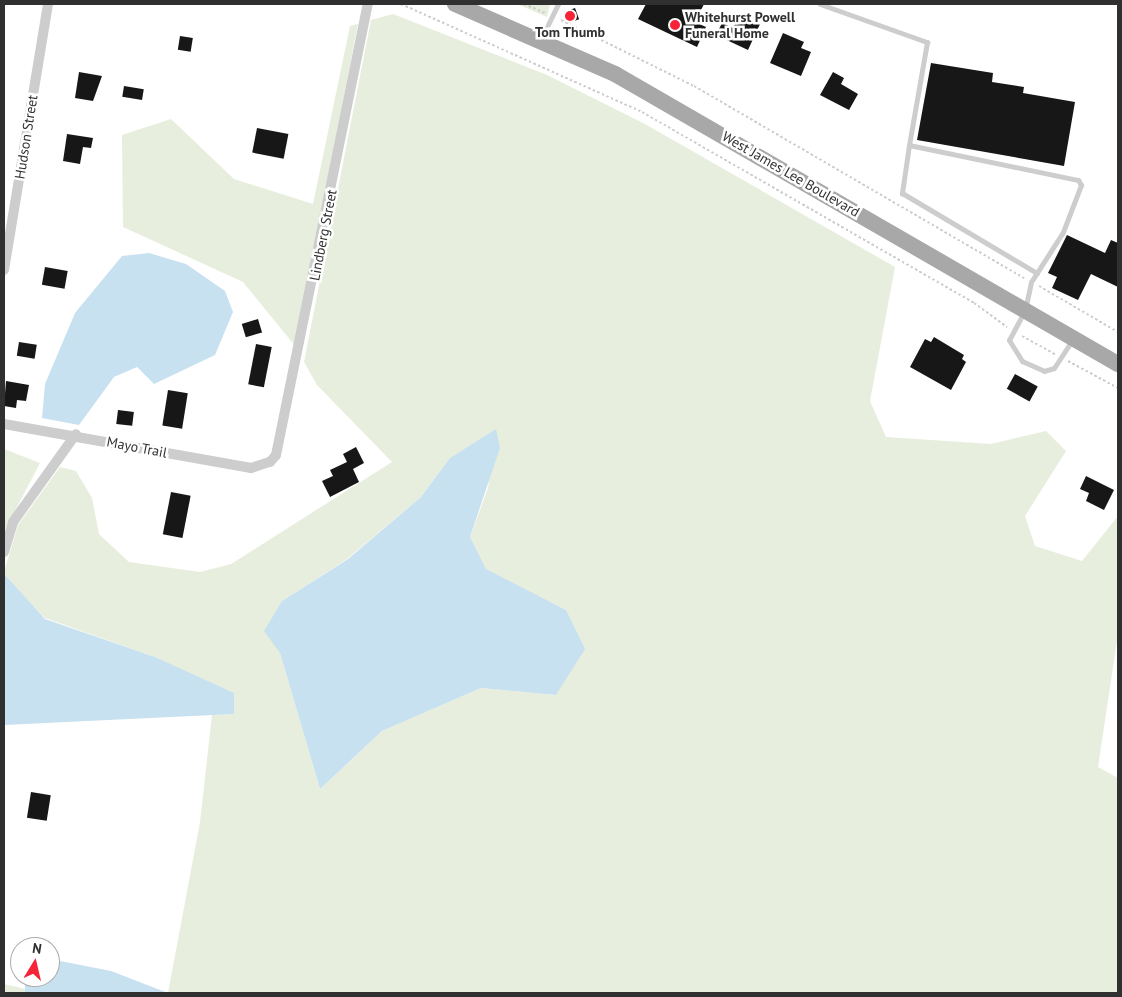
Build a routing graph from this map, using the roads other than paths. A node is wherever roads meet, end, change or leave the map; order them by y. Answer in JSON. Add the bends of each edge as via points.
{"nodes":[{"id":1,"x":48,"y":4,"type":"edge"},
{"id":2,"x":368,"y":4,"type":"edge"},
{"id":3,"x":455,"y":4,"type":"edge"},
{"id":4,"x":558,"y":4,"type":"edge"},
{"id":5,"x":820,"y":4,"type":"edge"},
{"id":6,"x":541,"y":39,"type":"junction"},
{"id":7,"x":909,"y":145,"type":"junction"},
{"id":8,"x":4,"y":270,"type":"edge"},
{"id":9,"x":1037,"y":273,"type":"junction"},
{"id":10,"x":1025,"y":310,"type":"junction"},
{"id":11,"x":1073,"y":338,"type":"junction"},
{"id":12,"x":1118,"y":364,"type":"edge"},
{"id":13,"x":4,"y":424,"type":"edge"},
{"id":14,"x":76,"y":434,"type":"junction"},
{"id":15,"x":270,"y":462,"type":"joint"},
{"id":16,"x":4,"y":552,"type":"edge"}],
"edges":[{"from":1,"to":8,"type":"street","name":"Hudson Street"},
{"from":2,"to":15,"type":"street","name":"Lindberg Street","via":[[290,399],[276,455]]},
{"from":3,"to":6,"type":"main road","name":"West James Lee Boulevard"},
{"from":4,"to":6,"type":"lane"},
{"from":5,"to":7,"type":"lane","via":[[927,42]]},
{"from":6,"to":10,"type":"main road","name":"West James Lee Boulevard","via":[[632,83]]},
{"from":7,"to":9,"type":"lane","via":[[902,193]]},
{"from":7,"to":9,"type":"lane","via":[[1078,180],[1081,185],[1063,232]]},
{"from":9,"to":10,"type":"lane","via":[[1031,282]]},
{"from":10,"to":11,"type":"main road","name":"West James Lee Boulevard"},
{"from":10,"to":11,"type":"lane","via":[[1012,331],[1011,349],[1030,366],[1044,371],[1054,368]]},
{"from":11,"to":12,"type":"main road","name":"West James Lee Boulevard"},
{"from":13,"to":14,"type":"street","name":"Mayo Trail"},
{"from":14,"to":15,"type":"street","name":"Mayo Trail","via":[[222,464],[252,468]]},
{"from":14,"to":16,"type":"street","via":[[13,522]]}]}
